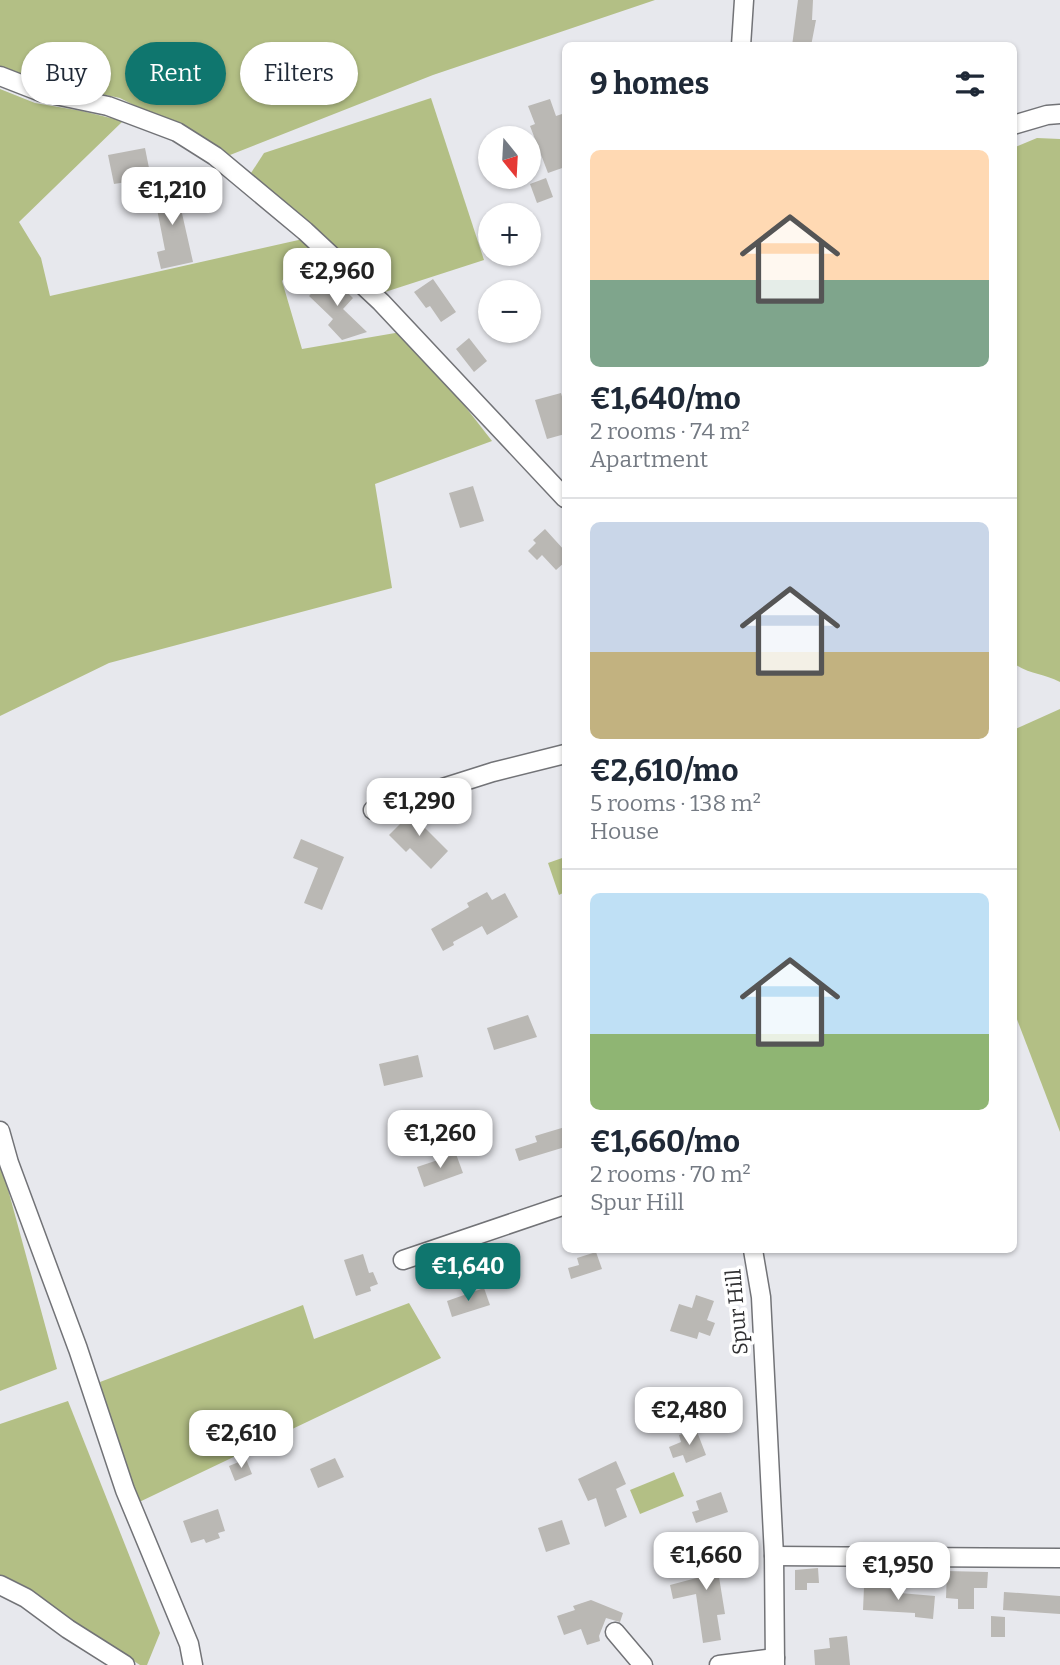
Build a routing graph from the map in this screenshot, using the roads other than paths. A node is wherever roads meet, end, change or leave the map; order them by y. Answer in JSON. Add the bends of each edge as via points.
{"nodes":[{"id":1,"x":744,"y":0,"type":"edge"},
{"id":2,"x":741,"y":42,"type":"edge"},
{"id":3,"x":0,"y":76,"type":"edge"},
{"id":4,"x":1060,"y":114,"type":"edge"},
{"id":5,"x":1017,"y":124,"type":"edge"},
{"id":6,"x":562,"y":495,"type":"edge"},
{"id":7,"x":562,"y":755,"type":"edge"},
{"id":8,"x":373,"y":810,"type":"dead end"},
{"id":9,"x":0,"y":1131,"type":"edge"},
{"id":10,"x":562,"y":1206,"type":"edge"},
{"id":11,"x":754,"y":1253,"type":"edge"},
{"id":12,"x":403,"y":1260,"type":"dead end"},
{"id":13,"x":774,"y":1556,"type":"junction"},
{"id":14,"x":1060,"y":1558,"type":"edge"},
{"id":15,"x":0,"y":1585,"type":"edge"},
{"id":16,"x":615,"y":1632,"type":"dead end"},
{"id":17,"x":775,"y":1662,"type":"edge"},
{"id":18,"x":125,"y":1665,"type":"edge"},
{"id":19,"x":193,"y":1665,"type":"edge"},
{"id":20,"x":642,"y":1665,"type":"edge"},
{"id":21,"x":719,"y":1665,"type":"edge"}],
"edges":[{"from":1,"to":2,"type":"street"},
{"from":3,"to":6,"type":"street","via":[[166,127],[215,156],[382,302]]},
{"from":4,"to":5,"type":"street"},
{"from":7,"to":8,"type":"street"},
{"from":9,"to":19,"type":"street","via":[[125,1490],[189,1644]]},
{"from":10,"to":12,"type":"street"},
{"from":11,"to":13,"type":"street","name":"Spur Hill","via":[[761,1297]]},
{"from":13,"to":14,"type":"street"},
{"from":13,"to":17,"type":"street","name":"Spur Hill"},
{"from":15,"to":18,"type":"street"},
{"from":16,"to":20,"type":"street"},
{"from":17,"to":21,"type":"street"}]}
